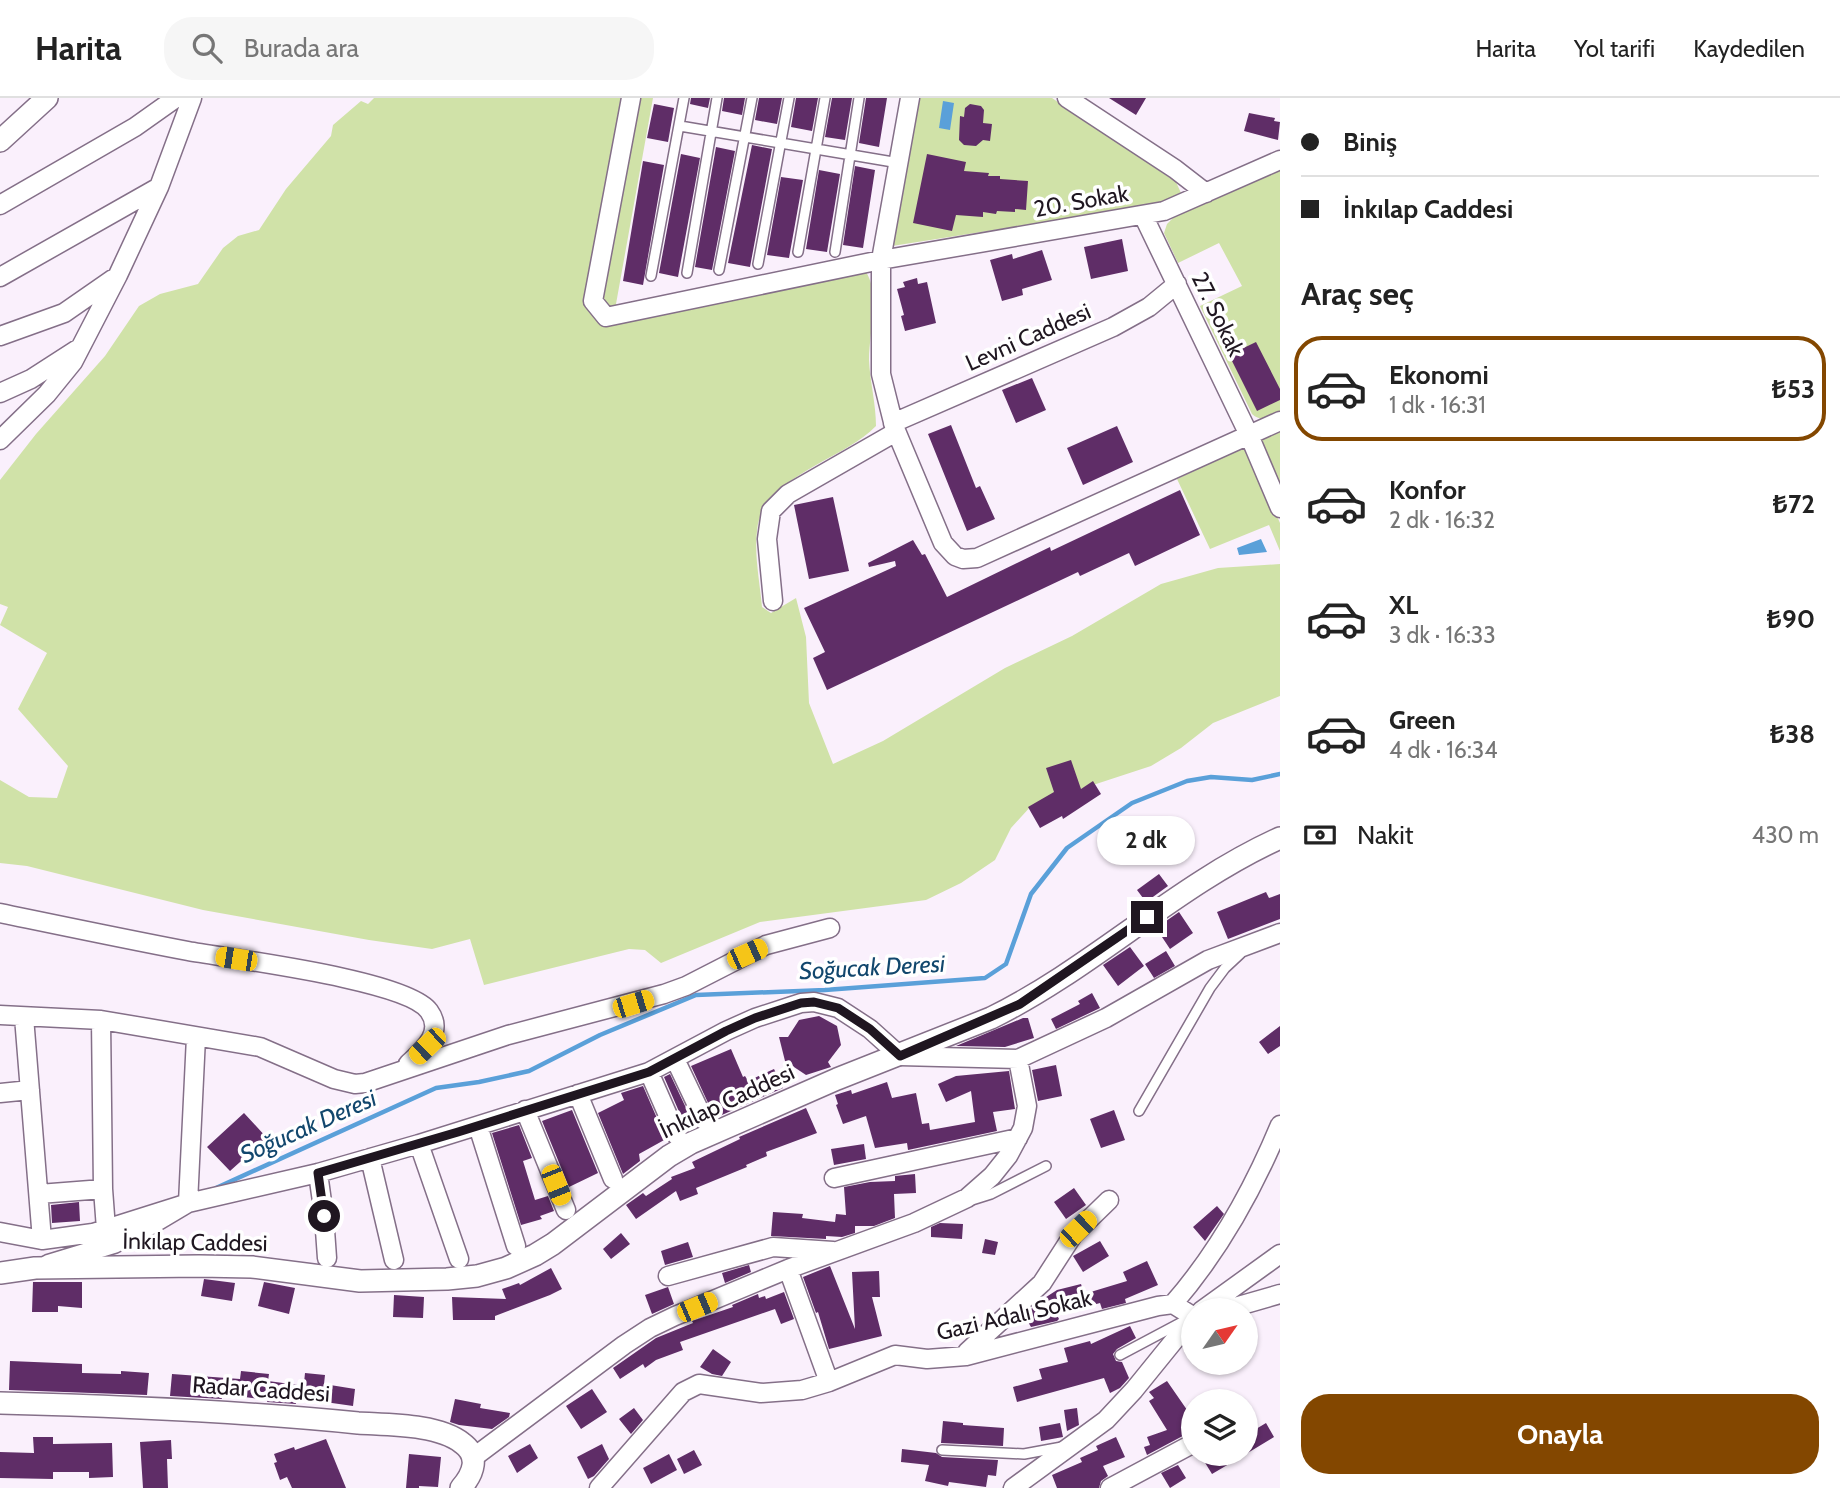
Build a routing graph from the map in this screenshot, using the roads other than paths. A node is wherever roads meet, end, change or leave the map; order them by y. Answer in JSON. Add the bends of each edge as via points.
{"nodes":[{"id":1,"x":47,"y":98,"type":"edge"},
{"id":2,"x":176,"y":98,"type":"edge"},
{"id":3,"x":192,"y":98,"type":"edge"},
{"id":4,"x":631,"y":98,"type":"edge"},
{"id":5,"x":684,"y":98,"type":"edge"},
{"id":6,"x":717,"y":98,"type":"edge"},
{"id":7,"x":752,"y":98,"type":"edge"},
{"id":8,"x":789,"y":98,"type":"edge"},
{"id":9,"x":825,"y":98,"type":"edge"},
{"id":10,"x":859,"y":98,"type":"edge"},
{"id":11,"x":910,"y":98,"type":"edge"},
{"id":12,"x":1067,"y":98,"type":"edge"},
{"id":13,"x":680,"y":126,"type":"junction"},
{"id":14,"x":711,"y":131,"type":"junction"},
{"id":15,"x":744,"y":136,"type":"junction"},
{"id":16,"x":0,"y":141,"type":"edge"},
{"id":17,"x":781,"y":143,"type":"junction"},
{"id":18,"x":816,"y":149,"type":"junction"},
{"id":19,"x":849,"y":154,"type":"junction"},
{"id":20,"x":1280,"y":160,"type":"edge"},
{"id":21,"x":899,"y":163,"type":"junction"},
{"id":22,"x":159,"y":187,"type":"junction"},
{"id":23,"x":1206,"y":193,"type":"junction"},
{"id":24,"x":0,"y":205,"type":"edge"},
{"id":25,"x":1143,"y":215,"type":"junction"},
{"id":26,"x":798,"y":252,"type":"dead end"},
{"id":27,"x":835,"y":252,"type":"dead end"},
{"id":28,"x":881,"y":260,"type":"junction"},
{"id":29,"x":758,"y":264,"type":"dead end"},
{"id":30,"x":719,"y":270,"type":"dead end"},
{"id":31,"x":687,"y":272,"type":"dead end"},
{"id":32,"x":118,"y":275,"type":"junction"},
{"id":33,"x":651,"y":276,"type":"dead end"},
{"id":34,"x":0,"y":277,"type":"edge"},
{"id":35,"x":1177,"y":284,"type":"junction"},
{"id":36,"x":0,"y":336,"type":"edge"},
{"id":37,"x":82,"y":347,"type":"junction"},
{"id":38,"x":0,"y":393,"type":"edge"},
{"id":39,"x":1280,"y":421,"type":"edge"},
{"id":40,"x":894,"y":428,"type":"junction"},
{"id":41,"x":1249,"y":435,"type":"junction"},
{"id":42,"x":0,"y":440,"type":"edge"},
{"id":43,"x":1280,"y":508,"type":"edge"},
{"id":44,"x":773,"y":601,"type":"dead end"},
{"id":45,"x":1280,"y":838,"type":"edge"},
{"id":46,"x":0,"y":913,"type":"edge"},
{"id":47,"x":830,"y":928,"type":"dead end"},
{"id":48,"x":1280,"y":933,"type":"edge"},
{"id":49,"x":1255,"y":942,"type":"junction"},
{"id":50,"x":0,"y":1015,"type":"edge"},
{"id":51,"x":24,"y":1017,"type":"junction"},
{"id":52,"x":101,"y":1020,"type":"junction"},
{"id":53,"x":196,"y":1037,"type":"junction"},
{"id":54,"x":900,"y":1056,"type":"junction"},
{"id":55,"x":675,"y":1059,"type":"junction"},
{"id":56,"x":1018,"y":1059,"type":"junction"},
{"id":57,"x":403,"y":1069,"type":"junction"},
{"id":58,"x":649,"y":1072,"type":"junction"},
{"id":59,"x":30,"y":1090,"type":"junction"},
{"id":60,"x":0,"y":1093,"type":"edge"},
{"id":61,"x":578,"y":1094,"type":"junction"},
{"id":62,"x":525,"y":1110,"type":"junction"},
{"id":63,"x":1139,"y":1111,"type":"dead end"},
{"id":64,"x":704,"y":1120,"type":"dead end"},
{"id":65,"x":1280,"y":1125,"type":"edge"},
{"id":66,"x":478,"y":1126,"type":"junction"},
{"id":67,"x":677,"y":1136,"type":"dead end"},
{"id":68,"x":1018,"y":1138,"type":"junction"},
{"id":69,"x":419,"y":1144,"type":"junction"},
{"id":70,"x":370,"y":1158,"type":"junction"},
{"id":71,"x":1046,"y":1166,"type":"dead end"},
{"id":72,"x":318,"y":1173,"type":"junction"},
{"id":73,"x":834,"y":1178,"type":"dead end"},
{"id":74,"x":613,"y":1179,"type":"dead end"},
{"id":75,"x":103,"y":1189,"type":"junction"},
{"id":76,"x":39,"y":1194,"type":"junction"},
{"id":77,"x":1109,"y":1200,"type":"dead end"},
{"id":78,"x":961,"y":1202,"type":"junction"},
{"id":79,"x":188,"y":1203,"type":"junction"},
{"id":80,"x":566,"y":1210,"type":"dead end"},
{"id":81,"x":106,"y":1229,"type":"junction"},
{"id":82,"x":0,"y":1232,"type":"edge"},
{"id":83,"x":42,"y":1240,"type":"junction"},
{"id":84,"x":516,"y":1245,"type":"dead end"},
{"id":85,"x":837,"y":1252,"type":"junction"},
{"id":86,"x":1280,"y":1254,"type":"edge"},
{"id":87,"x":327,"y":1258,"type":"dead end"},
{"id":88,"x":458,"y":1259,"type":"dead end"},
{"id":89,"x":394,"y":1260,"type":"dead end"},
{"id":90,"x":35,"y":1268,"type":"junction"},
{"id":91,"x":788,"y":1269,"type":"junction"},
{"id":92,"x":0,"y":1273,"type":"edge"},
{"id":93,"x":668,"y":1276,"type":"dead end"},
{"id":94,"x":1280,"y":1294,"type":"edge"},
{"id":95,"x":1219,"y":1298,"type":"edge"},
{"id":96,"x":1258,"y":1300,"type":"edge"},
{"id":97,"x":1173,"y":1304,"type":"junction"},
{"id":98,"x":1181,"y":1308,"type":"edge"},
{"id":99,"x":1181,"y":1322,"type":"edge"},
{"id":100,"x":1181,"y":1332,"type":"edge"},
{"id":101,"x":1120,"y":1355,"type":"dead end"},
{"id":102,"x":962,"y":1356,"type":"junction"},
{"id":103,"x":829,"y":1382,"type":"junction"},
{"id":104,"x":0,"y":1404,"type":"edge"},
{"id":105,"x":1072,"y":1444,"type":"junction"},
{"id":106,"x":942,"y":1450,"type":"dead end"},
{"id":107,"x":1181,"y":1450,"type":"edge"},
{"id":108,"x":474,"y":1457,"type":"junction"},
{"id":109,"x":461,"y":1488,"type":"edge"},
{"id":110,"x":598,"y":1488,"type":"edge"},
{"id":111,"x":1013,"y":1488,"type":"edge"},
{"id":112,"x":1110,"y":1488,"type":"edge"}],
"edges":[{"from":1,"to":16,"type":"street"},
{"from":2,"to":24,"type":"street"},
{"from":3,"to":22,"type":"street"},
{"from":4,"to":28,"type":"street","name":"20. Sokak","via":[[593,301],[606,317]]},
{"from":5,"to":13,"type":"lane"},
{"from":6,"to":14,"type":"lane"},
{"from":7,"to":15,"type":"lane"},
{"from":8,"to":17,"type":"lane"},
{"from":9,"to":18,"type":"lane"},
{"from":10,"to":19,"type":"lane"},
{"from":11,"to":21,"type":"street"},
{"from":12,"to":23,"type":"street"},
{"from":13,"to":14,"type":"lane"},
{"from":13,"to":33,"type":"lane"},
{"from":14,"to":15,"type":"lane"},
{"from":14,"to":31,"type":"lane"},
{"from":15,"to":17,"type":"lane"},
{"from":15,"to":30,"type":"lane"},
{"from":17,"to":18,"type":"lane"},
{"from":17,"to":29,"type":"lane"},
{"from":18,"to":19,"type":"lane"},
{"from":18,"to":26,"type":"lane"},
{"from":19,"to":21,"type":"lane"},
{"from":19,"to":27,"type":"lane"},
{"from":20,"to":23,"type":"street","name":"20. Sokak"},
{"from":21,"to":28,"type":"street"},
{"from":22,"to":32,"type":"street"},
{"from":22,"to":34,"type":"street"},
{"from":23,"to":25,"type":"street","name":"20. Sokak"},
{"from":25,"to":28,"type":"street","name":"20. Sokak"},
{"from":25,"to":35,"type":"street","name":"27. Sokak"},
{"from":28,"to":40,"type":"street","via":[[881,374]]},
{"from":32,"to":36,"type":"street","via":[[64,313]]},
{"from":32,"to":37,"type":"street"},
{"from":35,"to":40,"type":"street","name":"Levni Caddesi","via":[[1113,327]]},
{"from":35,"to":41,"type":"street","name":"27. Sokak"},
{"from":37,"to":38,"type":"street"},
{"from":37,"to":42,"type":"street","via":[[64,376]]},
{"from":39,"to":41,"type":"street"},
{"from":40,"to":41,"type":"street","via":[[943,543],[963,559],[977,558]]},
{"from":40,"to":44,"type":"street","name":"Levni Caddesi","via":[[788,494],[771,511],[767,539]]},
{"from":41,"to":43,"type":"street","name":"27. Sokak"},
{"from":45,"to":54,"type":"street","name":"İnkılap Caddesi","via":[[1164,905],[1020,1004]]},
{"from":46,"to":57,"type":"street","via":[[327,974],[411,997],[429,1011],[434,1030],[427,1046]]},
{"from":47,"to":57,"type":"street","via":[[766,945],[664,994],[508,1035]]},
{"from":48,"to":49,"type":"street"},
{"from":49,"to":56,"type":"street","via":[[1208,960],[1106,1018]]},
{"from":49,"to":63,"type":"lane","via":[[1217,978]]},
{"from":50,"to":51,"type":"street"},
{"from":51,"to":52,"type":"street"},
{"from":51,"to":59,"type":"street"},
{"from":52,"to":53,"type":"street"},
{"from":52,"to":75,"type":"street"},
{"from":53,"to":57,"type":"street","via":[[260,1047],[355,1084]]},
{"from":53,"to":79,"type":"street"},
{"from":54,"to":55,"type":"street","via":[[856,1019],[814,1002],[755,1018]]},
{"from":54,"to":56,"type":"street"},
{"from":54,"to":90,"type":"street","name":"İnkılap Caddesi","via":[[691,1143],[544,1250],[490,1273],[360,1281],[252,1267]]},
{"from":55,"to":58,"type":"street"},
{"from":55,"to":64,"type":"street"},
{"from":56,"to":68,"type":"street","via":[[1027,1106]]},
{"from":58,"to":61,"type":"street"},
{"from":58,"to":67,"type":"street"},
{"from":59,"to":60,"type":"street"},
{"from":59,"to":76,"type":"street"},
{"from":61,"to":62,"type":"street"},
{"from":61,"to":74,"type":"street"},
{"from":62,"to":66,"type":"street"},
{"from":62,"to":80,"type":"street"},
{"from":65,"to":97,"type":"street","via":[[1240,1212]]},
{"from":66,"to":69,"type":"street"},
{"from":66,"to":84,"type":"street"},
{"from":68,"to":73,"type":"street"},
{"from":68,"to":78,"type":"street","via":[[992,1176]]},
{"from":69,"to":70,"type":"street"},
{"from":69,"to":88,"type":"street"},
{"from":70,"to":72,"type":"street"},
{"from":70,"to":89,"type":"street"},
{"from":71,"to":78,"type":"lane","via":[[991,1194]]},
{"from":72,"to":79,"type":"street"},
{"from":72,"to":87,"type":"street"},
{"from":75,"to":76,"type":"street"},
{"from":75,"to":81,"type":"street"},
{"from":76,"to":83,"type":"street"},
{"from":77,"to":102,"type":"street","via":[[1073,1235],[1042,1283]]},
{"from":78,"to":85,"type":"street"},
{"from":79,"to":81,"type":"street"},
{"from":79,"to":90,"type":"street","via":[[114,1244]]},
{"from":81,"to":83,"type":"street"},
{"from":82,"to":83,"type":"street"},
{"from":85,"to":91,"type":"street"},
{"from":85,"to":93,"type":"street","via":[[773,1247]]},
{"from":86,"to":95,"type":"street"},
{"from":90,"to":92,"type":"street","name":"İnkılap Caddesi"},
{"from":91,"to":103,"type":"street"},
{"from":91,"to":108,"type":"street","via":[[644,1332]]},
{"from":94,"to":96,"type":"street"},
{"from":97,"to":98,"type":"street"},
{"from":97,"to":102,"type":"street","name":"Gazi Adalı Sokak"},
{"from":99,"to":101,"type":"lane"},
{"from":100,"to":105,"type":"street","via":[[1120,1406]]},
{"from":102,"to":103,"type":"street","name":"Gazi Adalı Sokak","via":[[927,1359],[895,1355]]},
{"from":103,"to":110,"type":"street","name":"Gazi Adalı Sokak","via":[[782,1393],[694,1385]]},
{"from":104,"to":108,"type":"street","name":"Radar Caddesi","via":[[124,1406],[415,1428],[456,1438]]},
{"from":105,"to":106,"type":"lane","via":[[1024,1454]]},
{"from":105,"to":111,"type":"street"},
{"from":107,"to":112,"type":"street"},
{"from":108,"to":109,"type":"street","via":[[472,1471]]}]}
